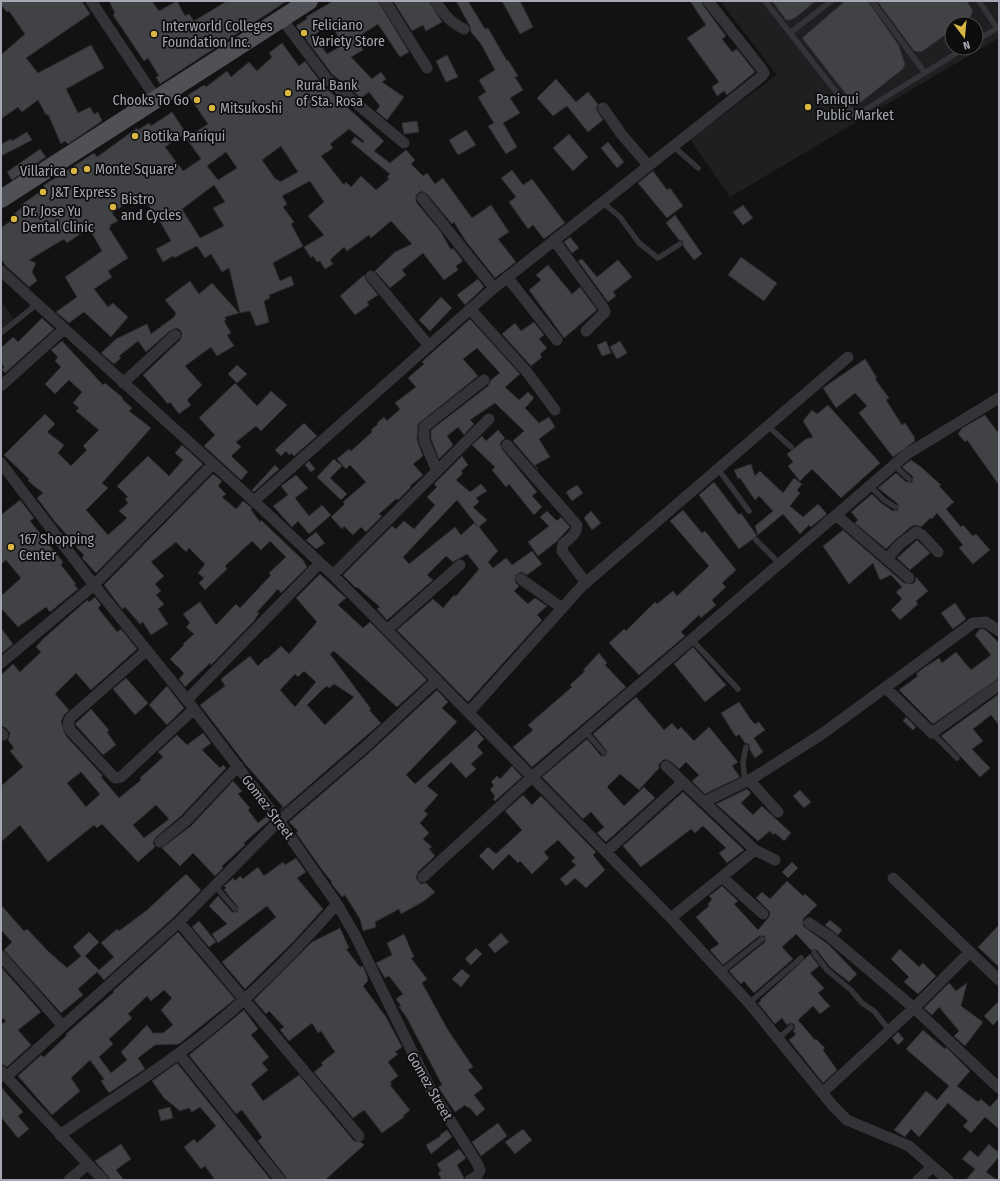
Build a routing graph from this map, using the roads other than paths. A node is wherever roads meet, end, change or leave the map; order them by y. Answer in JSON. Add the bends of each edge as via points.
{"nodes":[{"id":1,"x":91,"y":1,"type":"edge"},
{"id":2,"x":309,"y":1,"type":"edge"},
{"id":3,"x":385,"y":1,"type":"edge"},
{"id":4,"x":436,"y":1,"type":"edge"},
{"id":5,"x":708,"y":1,"type":"edge"},
{"id":6,"x":765,"y":1,"type":"edge"},
{"id":7,"x":831,"y":1,"type":"edge"},
{"id":8,"x":872,"y":1,"type":"edge"},
{"id":9,"x":979,"y":1,"type":"edge"},
{"id":10,"x":282,"y":19,"type":"junction"},
{"id":11,"x":998,"y":27,"type":"edge"},
{"id":12,"x":464,"y":29,"type":"dead end"},
{"id":13,"x":790,"y":33,"type":"junction"},
{"id":14,"x":984,"y":36,"type":"edge"},
{"id":15,"x":952,"y":56,"type":"edge"},
{"id":16,"x":427,"y":68,"type":"dead end"},
{"id":17,"x":925,"y":73,"type":"junction"},
{"id":18,"x":157,"y":100,"type":"junction"},
{"id":19,"x":603,"y":108,"type":"dead end"},
{"id":20,"x":404,"y":143,"type":"dead end"},
{"id":21,"x":673,"y":146,"type":"junction"},
{"id":22,"x":648,"y":165,"type":"junction"},
{"id":23,"x":698,"y":168,"type":"dead end"},
{"id":24,"x":3,"y":194,"type":"edge"},
{"id":25,"x":422,"y":198,"type":"dead end"},
{"id":26,"x":602,"y":202,"type":"junction"},
{"id":27,"x":554,"y":240,"type":"junction"},
{"id":28,"x":680,"y":244,"type":"dead end"},
{"id":29,"x":1,"y":271,"type":"edge"},
{"id":30,"x":371,"y":276,"type":"dead end"},
{"id":31,"x":508,"y":277,"type":"junction"},
{"id":32,"x":494,"y":288,"type":"junction"},
{"id":33,"x":37,"y":304,"type":"junction"},
{"id":34,"x":470,"y":309,"type":"junction"},
{"id":35,"x":64,"y":329,"type":"junction"},
{"id":36,"x":586,"y":331,"type":"dead end"},
{"id":37,"x":1,"y":332,"type":"edge"},
{"id":38,"x":175,"y":335,"type":"dead end"},
{"id":39,"x":557,"y":340,"type":"dead end"},
{"id":40,"x":429,"y":346,"type":"junction"},
{"id":41,"x":848,"y":358,"type":"dead end"},
{"id":42,"x":484,"y":380,"type":"dead end"},
{"id":43,"x":123,"y":383,"type":"junction"},
{"id":44,"x":1,"y":386,"type":"edge"},
{"id":45,"x":999,"y":398,"type":"edge"},
{"id":46,"x":555,"y":410,"type":"dead end"},
{"id":47,"x":488,"y":420,"type":"dead end"},
{"id":48,"x":768,"y":426,"type":"junction"},
{"id":49,"x":507,"y":445,"type":"dead end"},
{"id":50,"x":791,"y":447,"type":"dead end"},
{"id":51,"x":1,"y":463,"type":"edge"},
{"id":52,"x":213,"y":464,"type":"junction"},
{"id":53,"x":894,"y":465,"type":"junction"},
{"id":54,"x":718,"y":469,"type":"junction"},
{"id":55,"x":436,"y":472,"type":"junction"},
{"id":56,"x":910,"y":479,"type":"dead end"},
{"id":57,"x":869,"y":486,"type":"junction"},
{"id":58,"x":254,"y":501,"type":"junction"},
{"id":59,"x":895,"y":508,"type":"dead end"},
{"id":60,"x":749,"y":511,"type":"dead end"},
{"id":61,"x":836,"y":515,"type":"junction"},
{"id":62,"x":756,"y":540,"type":"dead end"},
{"id":63,"x":938,"y":552,"type":"dead end"},
{"id":64,"x":887,"y":559,"type":"junction"},
{"id":65,"x":320,"y":563,"type":"junction"},
{"id":66,"x":779,"y":563,"type":"junction"},
{"id":67,"x":460,"y":565,"type":"dead end"},
{"id":68,"x":333,"y":575,"type":"junction"},
{"id":69,"x":521,"y":578,"type":"dead end"},
{"id":70,"x":909,"y":578,"type":"dead end"},
{"id":71,"x":586,"y":583,"type":"junction"},
{"id":72,"x":94,"y":585,"type":"junction"},
{"id":73,"x":562,"y":608,"type":"junction"},
{"id":74,"x":387,"y":630,"type":"junction"},
{"id":75,"x":999,"y":631,"type":"edge"},
{"id":76,"x":691,"y":639,"type":"junction"},
{"id":77,"x":147,"y":650,"type":"junction"},
{"id":78,"x":1,"y":663,"type":"edge"},
{"id":79,"x":437,"y":680,"type":"junction"},
{"id":80,"x":999,"y":685,"type":"edge"},
{"id":81,"x":886,"y":688,"type":"junction"},
{"id":82,"x":738,"y":690,"type":"dead end"},
{"id":83,"x":191,"y":704,"type":"junction"},
{"id":84,"x":469,"y":712,"type":"junction"},
{"id":85,"x":585,"y":731,"type":"junction"},
{"id":86,"x":932,"y":733,"type":"junction"},
{"id":87,"x":746,"y":747,"type":"dead end"},
{"id":88,"x":604,"y":753,"type":"dead end"},
{"id":89,"x":957,"y":758,"type":"dead end"},
{"id":90,"x":238,"y":766,"type":"junction"},
{"id":91,"x":666,"y":766,"type":"dead end"},
{"id":92,"x":532,"y":777,"type":"junction"},
{"id":93,"x":747,"y":781,"type":"junction"},
{"id":94,"x":683,"y":782,"type":"junction"},
{"id":95,"x":704,"y":802,"type":"junction"},
{"id":96,"x":778,"y":812,"type":"dead end"},
{"id":97,"x":280,"y":821,"type":"junction"},
{"id":98,"x":160,"y":842,"type":"dead end"},
{"id":99,"x":755,"y":850,"type":"junction"},
{"id":100,"x":606,"y":852,"type":"junction"},
{"id":101,"x":775,"y":860,"type":"dead end"},
{"id":102,"x":424,"y":877,"type":"dead end"},
{"id":103,"x":722,"y":877,"type":"junction"},
{"id":104,"x":893,"y":878,"type":"dead end"},
{"id":105,"x":215,"y":886,"type":"junction"},
{"id":106,"x":337,"y":904,"type":"junction"},
{"id":107,"x":235,"y":909,"type":"dead end"},
{"id":108,"x":763,"y":914,"type":"dead end"},
{"id":109,"x":671,"y":918,"type":"junction"},
{"id":110,"x":179,"y":922,"type":"junction"},
{"id":111,"x":809,"y":923,"type":"dead end"},
{"id":112,"x":762,"y":939,"type":"dead end"},
{"id":113,"x":970,"y":952,"type":"junction"},
{"id":114,"x":814,"y":953,"type":"dead end"},
{"id":115,"x":1,"y":956,"type":"edge"},
{"id":116,"x":801,"y":958,"type":"dead end"},
{"id":117,"x":721,"y":972,"type":"junction"},
{"id":118,"x":999,"y":980,"type":"edge"},
{"id":119,"x":246,"y":999,"type":"junction"},
{"id":120,"x":749,"y":1003,"type":"junction"},
{"id":121,"x":914,"y":1008,"type":"junction"},
{"id":122,"x":64,"y":1026,"type":"junction"},
{"id":123,"x":791,"y":1027,"type":"dead end"},
{"id":124,"x":889,"y":1030,"type":"junction"},
{"id":125,"x":778,"y":1038,"type":"junction"},
{"id":126,"x":179,"y":1054,"type":"junction"},
{"id":127,"x":4,"y":1074,"type":"edge"},
{"id":128,"x":999,"y":1088,"type":"edge"},
{"id":129,"x":822,"y":1093,"type":"junction"},
{"id":130,"x":60,"y":1135,"type":"junction"},
{"id":131,"x":359,"y":1136,"type":"dead end"},
{"id":132,"x":88,"y":1164,"type":"junction"},
{"id":133,"x":932,"y":1167,"type":"junction"},
{"id":134,"x":69,"y":1180,"type":"edge"},
{"id":135,"x":103,"y":1180,"type":"edge"},
{"id":136,"x":280,"y":1180,"type":"edge"},
{"id":137,"x":470,"y":1180,"type":"edge"},
{"id":138,"x":918,"y":1180,"type":"edge"},
{"id":139,"x":948,"y":1180,"type":"edge"}],
"edges":[{"from":1,"to":18,"type":"street"},
{"from":2,"to":10,"type":"main road"},
{"from":3,"to":16,"type":"street"},
{"from":4,"to":12,"type":"street","via":[[445,17]]},
{"from":5,"to":21,"type":"street","via":[[764,73]]},
{"from":6,"to":13,"type":"lane"},
{"from":7,"to":13,"type":"lane"},
{"from":8,"to":17,"type":"lane"},
{"from":9,"to":11,"type":"lane"},
{"from":10,"to":18,"type":"main road"},
{"from":10,"to":20,"type":"street","via":[[327,79]]},
{"from":11,"to":14,"type":"lane"},
{"from":13,"to":17,"type":"lane","via":[[855,116]]},
{"from":15,"to":17,"type":"lane"},
{"from":18,"to":24,"type":"main road"},
{"from":19,"to":22,"type":"street"},
{"from":21,"to":22,"type":"street"},
{"from":21,"to":23,"type":"lane"},
{"from":22,"to":26,"type":"street"},
{"from":25,"to":32,"type":"street"},
{"from":26,"to":27,"type":"street"},
{"from":26,"to":28,"type":"lane","via":[[620,218],[639,243],[658,258]]},
{"from":27,"to":31,"type":"street"},
{"from":27,"to":36,"type":"street","via":[[605,312]]},
{"from":29,"to":33,"type":"street"},
{"from":30,"to":40,"type":"street"},
{"from":31,"to":32,"type":"street"},
{"from":31,"to":39,"type":"street"},
{"from":32,"to":34,"type":"street"},
{"from":33,"to":35,"type":"street"},
{"from":33,"to":37,"type":"lane"},
{"from":34,"to":40,"type":"street"},
{"from":34,"to":46,"type":"street","via":[[528,372]]},
{"from":35,"to":43,"type":"street"},
{"from":35,"to":44,"type":"street"},
{"from":38,"to":43,"type":"street"},
{"from":40,"to":58,"type":"street"},
{"from":41,"to":48,"type":"street"},
{"from":42,"to":55,"type":"street","via":[[424,427],[424,440]]},
{"from":43,"to":52,"type":"street"},
{"from":45,"to":53,"type":"street","via":[[907,454]]},
{"from":47,"to":55,"type":"street"},
{"from":48,"to":50,"type":"lane"},
{"from":48,"to":54,"type":"street"},
{"from":49,"to":71,"type":"street","via":[[577,525],[577,530],[563,544],[562,551]]},
{"from":51,"to":72,"type":"street","name":"Gomez Street"},
{"from":52,"to":58,"type":"street"},
{"from":52,"to":72,"type":"street"},
{"from":53,"to":56,"type":"lane"},
{"from":53,"to":57,"type":"street"},
{"from":54,"to":60,"type":"lane"},
{"from":54,"to":71,"type":"street"},
{"from":55,"to":68,"type":"street"},
{"from":57,"to":59,"type":"lane"},
{"from":57,"to":61,"type":"street"},
{"from":58,"to":65,"type":"street"},
{"from":61,"to":64,"type":"street"},
{"from":61,"to":66,"type":"street"},
{"from":62,"to":66,"type":"lane"},
{"from":63,"to":64,"type":"street","via":[[916,532]]},
{"from":64,"to":70,"type":"street"},
{"from":65,"to":68,"type":"street"},
{"from":65,"to":83,"type":"street"},
{"from":66,"to":76,"type":"street"},
{"from":67,"to":74,"type":"street"},
{"from":68,"to":74,"type":"street"},
{"from":69,"to":73,"type":"street"},
{"from":71,"to":73,"type":"street"},
{"from":72,"to":77,"type":"street","name":"Gomez Street"},
{"from":72,"to":78,"type":"street"},
{"from":73,"to":84,"type":"street"},
{"from":74,"to":79,"type":"street"},
{"from":75,"to":81,"type":"street","via":[[986,622],[973,623]]},
{"from":76,"to":82,"type":"lane"},
{"from":76,"to":85,"type":"street"},
{"from":77,"to":83,"type":"street","name":"Gomez Street"},
{"from":77,"to":83,"type":"street","via":[[70,718],[68,724],[71,732],[115,778],[121,777]]},
{"from":79,"to":84,"type":"street"},
{"from":79,"to":97,"type":"street"},
{"from":80,"to":86,"type":"street"},
{"from":81,"to":86,"type":"street"},
{"from":81,"to":93,"type":"street","via":[[822,734]]},
{"from":83,"to":90,"type":"street","name":"Gomez Street"},
{"from":84,"to":92,"type":"street"},
{"from":85,"to":88,"type":"lane"},
{"from":85,"to":92,"type":"street"},
{"from":86,"to":89,"type":"lane"},
{"from":87,"to":93,"type":"lane","via":[[743,762]]},
{"from":90,"to":97,"type":"street","name":"Gomez Street"},
{"from":90,"to":98,"type":"street","via":[[186,821]]},
{"from":91,"to":94,"type":"street"},
{"from":92,"to":100,"type":"street"},
{"from":92,"to":102,"type":"street"},
{"from":93,"to":95,"type":"street"},
{"from":93,"to":96,"type":"street"},
{"from":94,"to":95,"type":"street"},
{"from":94,"to":100,"type":"street"},
{"from":95,"to":99,"type":"street"},
{"from":97,"to":105,"type":"street"},
{"from":97,"to":106,"type":"street","name":"Gomez Street"},
{"from":99,"to":101,"type":"street"},
{"from":99,"to":103,"type":"street"},
{"from":100,"to":109,"type":"street"},
{"from":103,"to":108,"type":"street"},
{"from":103,"to":109,"type":"street"},
{"from":104,"to":113,"type":"street"},
{"from":105,"to":107,"type":"lane"},
{"from":105,"to":110,"type":"street"},
{"from":106,"to":119,"type":"street","via":[[293,955]]},
{"from":106,"to":137,"type":"street","name":"Gomez Street","via":[[354,933],[424,1078],[477,1163],[480,1170],[477,1176]]},
{"from":109,"to":117,"type":"street"},
{"from":110,"to":119,"type":"street"},
{"from":110,"to":122,"type":"street"},
{"from":111,"to":121,"type":"street","via":[[829,936]]},
{"from":112,"to":117,"type":"lane"},
{"from":113,"to":118,"type":"street"},
{"from":113,"to":121,"type":"street"},
{"from":114,"to":124,"type":"lane","via":[[862,1003],[874,1011]]},
{"from":115,"to":122,"type":"street"},
{"from":116,"to":120,"type":"lane"},
{"from":117,"to":120,"type":"street"},
{"from":119,"to":126,"type":"street"},
{"from":119,"to":131,"type":"street"},
{"from":120,"to":125,"type":"street"},
{"from":121,"to":124,"type":"street"},
{"from":121,"to":128,"type":"street"},
{"from":122,"to":127,"type":"street"},
{"from":123,"to":125,"type":"lane"},
{"from":124,"to":129,"type":"street"},
{"from":125,"to":129,"type":"street"},
{"from":126,"to":130,"type":"street"},
{"from":126,"to":136,"type":"street"},
{"from":127,"to":130,"type":"street"},
{"from":129,"to":133,"type":"street","via":[[847,1120],[909,1146]]},
{"from":130,"to":132,"type":"street"},
{"from":132,"to":134,"type":"street"},
{"from":132,"to":135,"type":"street"},
{"from":133,"to":138,"type":"street"},
{"from":133,"to":139,"type":"street"}]}
